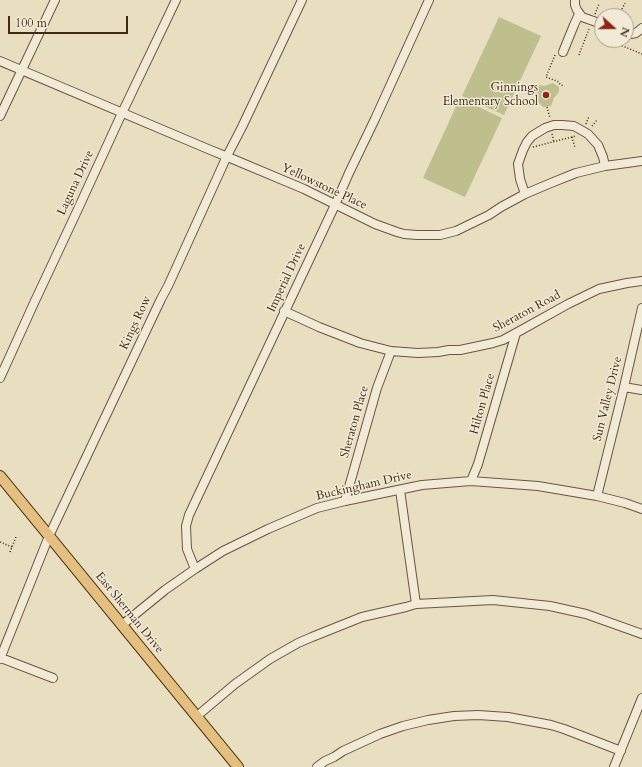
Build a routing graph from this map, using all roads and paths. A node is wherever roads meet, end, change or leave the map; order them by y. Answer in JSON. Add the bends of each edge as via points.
{"nodes":[{"id":1,"x":55,"y":0,"type":"edge"},
{"id":2,"x":176,"y":0,"type":"edge"},
{"id":3,"x":302,"y":0,"type":"edge"},
{"id":4,"x":429,"y":0,"type":"edge"},
{"id":5,"x":575,"y":0,"type":"edge"},
{"id":6,"x":625,"y":3,"type":"dead end"},
{"id":7,"x":599,"y":4,"type":"dead end"},
{"id":8,"x":597,"y":8,"type":"edge"},
{"id":9,"x":622,"y":8,"type":"edge"},
{"id":10,"x":580,"y":14,"type":"junction"},
{"id":11,"x":594,"y":21,"type":"edge"},
{"id":12,"x":590,"y":25,"type":"dead end"},
{"id":13,"x":626,"y":48,"type":"edge"},
{"id":14,"x":560,"y":52,"type":"joint"},
{"id":15,"x":642,"y":54,"type":"edge"},
{"id":16,"x":579,"y":55,"type":"dead end"},
{"id":17,"x":0,"y":61,"type":"edge"},
{"id":18,"x":22,"y":70,"type":"junction"},
{"id":19,"x":563,"y":86,"type":"dead end"},
{"id":20,"x":548,"y":106,"type":"dead end"},
{"id":21,"x":122,"y":112,"type":"junction"},
{"id":22,"x":0,"y":116,"type":"edge"},
{"id":23,"x":589,"y":116,"type":"dead end"},
{"id":24,"x":550,"y":120,"type":"dead end"},
{"id":25,"x":597,"y":120,"type":"dead end"},
{"id":26,"x":585,"y":125,"type":"dead end"},
{"id":27,"x":590,"y":128,"type":"dead end"},
{"id":28,"x":552,"y":132,"type":"dead end"},
{"id":29,"x":577,"y":136,"type":"dead end"},
{"id":30,"x":572,"y":137,"type":"junction"},
{"id":31,"x":554,"y":142,"type":"junction"},
{"id":32,"x":575,"y":148,"type":"dead end"},
{"id":33,"x":523,"y":150,"type":"junction"},
{"id":34,"x":227,"y":156,"type":"junction"},
{"id":35,"x":642,"y":161,"type":"edge"},
{"id":36,"x":605,"y":166,"type":"junction"},
{"id":37,"x":525,"y":194,"type":"junction"},
{"id":38,"x":335,"y":205,"type":"junction"},
{"id":39,"x":642,"y":281,"type":"edge"},
{"id":40,"x":642,"y":308,"type":"edge"},
{"id":41,"x":284,"y":311,"type":"junction"},
{"id":42,"x":516,"y":333,"type":"junction"},
{"id":43,"x":391,"y":351,"type":"junction"},
{"id":44,"x":0,"y":378,"type":"edge"},
{"id":45,"x":624,"y":387,"type":"junction"},
{"id":46,"x":642,"y":390,"type":"edge"},
{"id":47,"x":0,"y":476,"type":"edge"},
{"id":48,"x":471,"y":481,"type":"junction"},
{"id":49,"x":400,"y":490,"type":"junction"},
{"id":50,"x":597,"y":496,"type":"junction"},
{"id":51,"x":345,"y":501,"type":"junction"},
{"id":52,"x":642,"y":509,"type":"edge"},
{"id":53,"x":50,"y":536,"type":"junction"},
{"id":54,"x":16,"y":538,"type":"dead end"},
{"id":55,"x":0,"y":542,"type":"edge"},
{"id":56,"x":12,"y":547,"type":"junction"},
{"id":57,"x":10,"y":552,"type":"dead end"},
{"id":58,"x":195,"y":569,"type":"junction"},
{"id":59,"x":416,"y":604,"type":"junction"},
{"id":60,"x":122,"y":625,"type":"junction"},
{"id":61,"x":642,"y":634,"type":"edge"},
{"id":62,"x":0,"y":658,"type":"edge"},
{"id":63,"x":53,"y":678,"type":"dead end"},
{"id":64,"x":642,"y":698,"type":"edge"},
{"id":65,"x":197,"y":716,"type":"junction"},
{"id":66,"x":621,"y":751,"type":"junction"},
{"id":67,"x":238,"y":767,"type":"edge"},
{"id":68,"x":317,"y":767,"type":"edge"},
{"id":69,"x":614,"y":767,"type":"edge"}],
"edges":[{"from":1,"to":18,"type":"street"},
{"from":2,"to":21,"type":"street","name":"Laguna Drive"},
{"from":3,"to":34,"type":"street","name":"Kings Row"},
{"from":4,"to":38,"type":"street","name":"Imperial Drive"},
{"from":5,"to":10,"type":"street"},
{"from":6,"to":9,"type":"path"},
{"from":7,"to":8,"type":"path"},
{"from":10,"to":11,"type":"street"},
{"from":10,"to":14,"type":"street"},
{"from":12,"to":16,"type":"path"},
{"from":13,"to":15,"type":"path"},
{"from":14,"to":19,"type":"path","via":[[546,77]]},
{"from":17,"to":18,"type":"street","name":"Yellowstone Place"},
{"from":18,"to":21,"type":"street","name":"Yellowstone Place"},
{"from":18,"to":22,"type":"street"},
{"from":20,"to":24,"type":"path"},
{"from":21,"to":34,"type":"street","name":"Yellowstone Place"},
{"from":21,"to":44,"type":"street","name":"Laguna Drive"},
{"from":23,"to":26,"type":"path"},
{"from":25,"to":27,"type":"path"},
{"from":28,"to":31,"type":"path"},
{"from":29,"to":30,"type":"path"},
{"from":30,"to":31,"type":"path"},
{"from":30,"to":32,"type":"path"},
{"from":31,"to":33,"type":"path"},
{"from":33,"to":36,"type":"street","via":[[532,136],[545,128],[554,125],[574,126],[596,142]]},
{"from":33,"to":37,"type":"street","via":[[518,164]]},
{"from":34,"to":38,"type":"street","name":"Yellowstone Place"},
{"from":34,"to":53,"type":"street","name":"Kings Row"},
{"from":35,"to":36,"type":"street","name":"Yellowstone Place"},
{"from":36,"to":37,"type":"street","name":"Yellowstone Place","via":[[576,173]]},
{"from":37,"to":38,"type":"street","name":"Yellowstone Place","via":[[468,226],[440,235],[397,232]]},
{"from":38,"to":41,"type":"street","name":"Imperial Drive"},
{"from":39,"to":42,"type":"street","name":"Sheraton Road","via":[[600,289]]},
{"from":40,"to":45,"type":"street","name":"Sun Valley Drive"},
{"from":41,"to":43,"type":"street","name":"Sheraton Road","via":[[360,343]]},
{"from":41,"to":58,"type":"street","name":"Imperial Drive","via":[[189,515],[186,526],[187,550]]},
{"from":42,"to":43,"type":"street","name":"Sheraton Road","via":[[503,340],[460,350],[418,353]]},
{"from":42,"to":48,"type":"street","name":"Hilton Place"},
{"from":43,"to":51,"type":"street","name":"Sheraton Place","via":[[377,388]]},
{"from":45,"to":46,"type":"street"},
{"from":45,"to":50,"type":"street","name":"Sun Valley Drive"},
{"from":47,"to":53,"type":"main road","name":"East Sherman Drive"},
{"from":48,"to":49,"type":"street","name":"Buckingham Drive","via":[[422,485]]},
{"from":48,"to":50,"type":"street","name":"Buckingham Drive","via":[[538,486]]},
{"from":49,"to":51,"type":"street","name":"Buckingham Drive"},
{"from":49,"to":59,"type":"street"},
{"from":50,"to":52,"type":"street","name":"Buckingham Drive"},
{"from":51,"to":58,"type":"street","name":"Buckingham Drive","via":[[317,508],[268,529],[223,551]]},
{"from":53,"to":60,"type":"main road","name":"East Sherman Drive"},
{"from":53,"to":62,"type":"street","name":"Kings Row"},
{"from":54,"to":56,"type":"path"},
{"from":55,"to":56,"type":"path"},
{"from":56,"to":57,"type":"path"},
{"from":58,"to":60,"type":"street","name":"Buckingham Drive"},
{"from":59,"to":61,"type":"street","via":[[493,600],[550,606],[586,614]]},
{"from":59,"to":65,"type":"street","via":[[362,617],[298,644],[270,659]]},
{"from":60,"to":65,"type":"main road","name":"East Sherman Drive"},
{"from":62,"to":63,"type":"street"},
{"from":64,"to":66,"type":"street"},
{"from":65,"to":67,"type":"main road","name":"East Sherman Drive"},
{"from":66,"to":68,"type":"street","via":[[552,725],[508,717],[478,715],[428,720],[403,726],[343,751]]},
{"from":66,"to":69,"type":"street"}]}
